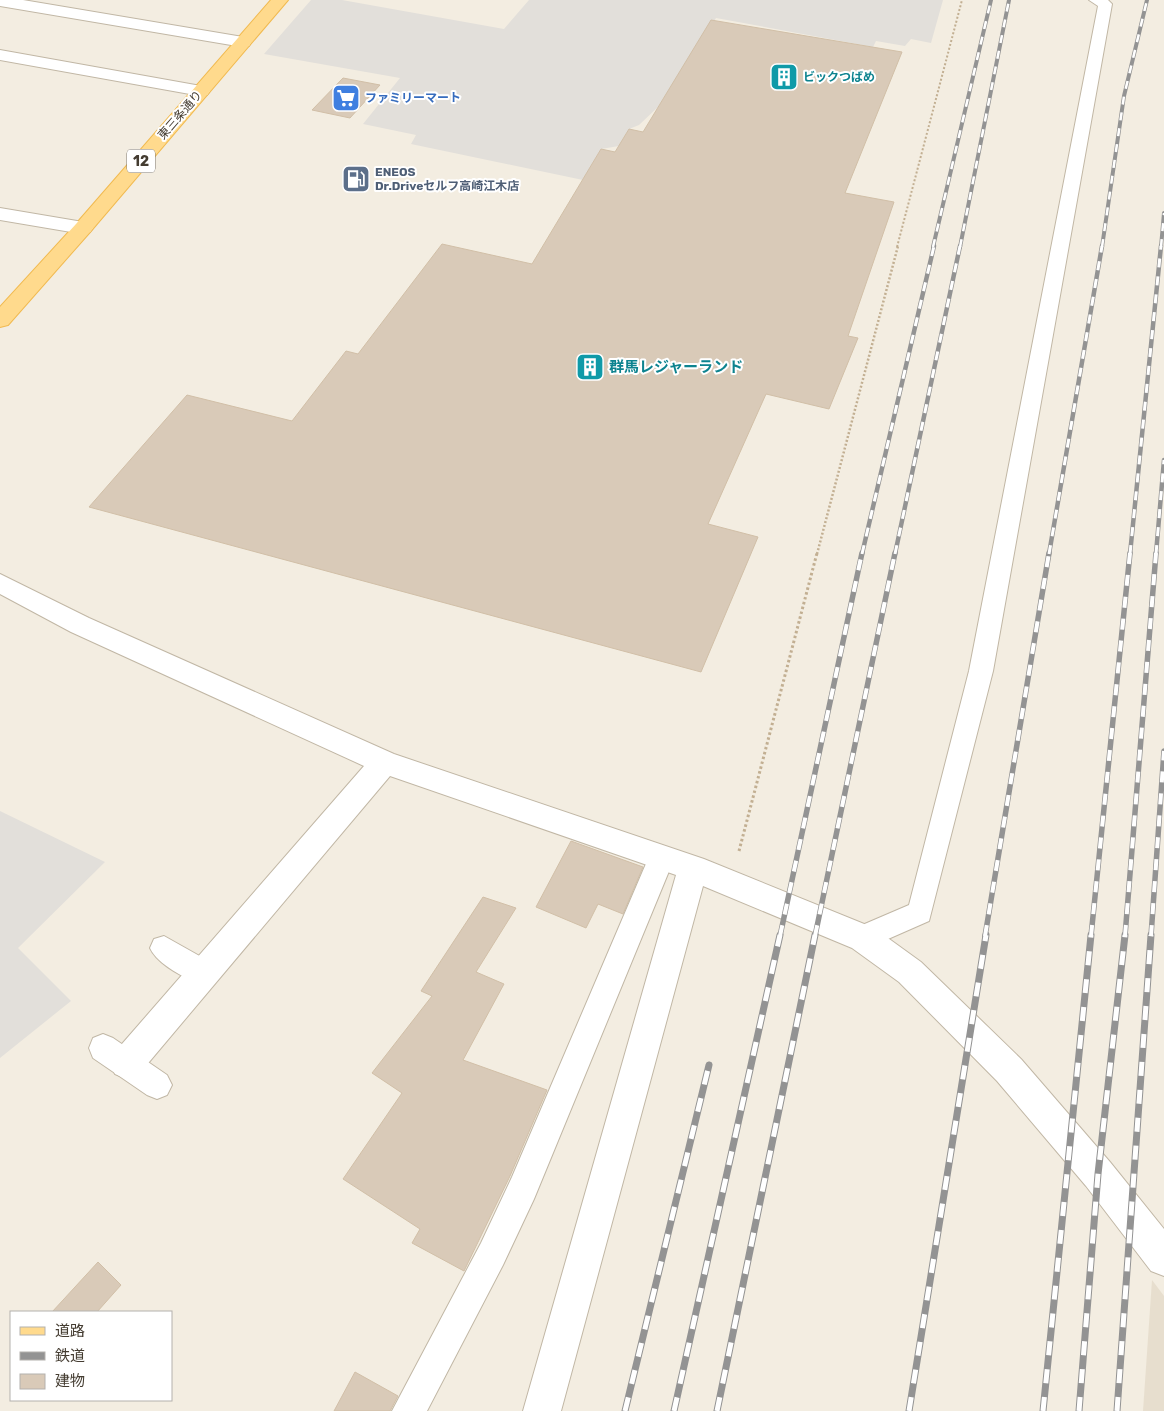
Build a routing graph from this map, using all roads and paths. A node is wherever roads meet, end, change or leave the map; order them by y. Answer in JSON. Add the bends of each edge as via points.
{"nodes":[{"id":1,"x":280,"y":0,"type":"edge"},
{"id":2,"x":962,"y":0,"type":"edge"},
{"id":3,"x":1096,"y":0,"type":"edge"},
{"id":4,"x":3,"y":8,"type":"edge"},
{"id":5,"x":243,"y":42,"type":"junction"},
{"id":6,"x":0,"y":55,"type":"edge"},
{"id":7,"x":201,"y":91,"type":"junction"},
{"id":8,"x":0,"y":214,"type":"edge"},
{"id":9,"x":83,"y":228,"type":"junction"},
{"id":10,"x":0,"y":320,"type":"edge"},
{"id":11,"x":0,"y":582,"type":"edge"},
{"id":12,"x":384,"y":762,"type":"junction"},
{"id":13,"x":661,"y":859,"type":"junction"},
{"id":14,"x":693,"y":868,"type":"junction"},
{"id":15,"x":731,"y":883,"type":"junction"},
{"id":16,"x":862,"y":938,"type":"junction"},
{"id":17,"x":164,"y":948,"type":"dead end"},
{"id":18,"x":202,"y":972,"type":"junction"},
{"id":19,"x":115,"y":1056,"type":"joint"},
{"id":20,"x":157,"y":1085,"type":"dead end"},
{"id":21,"x":1164,"y":1258,"type":"edge"},
{"id":22,"x":409,"y":1411,"type":"edge"},
{"id":23,"x":542,"y":1411,"type":"edge"}],
"edges":[{"from":1,"to":5,"type":"main road","name":"東三条通り","number":"12"},
{"from":2,"to":15,"type":"path"},
{"from":3,"to":16,"type":"lane","via":[[1105,4],[979,680],[920,913]]},
{"from":4,"to":5,"type":"street","via":[[20,4]]},
{"from":5,"to":7,"type":"main road","name":"東三条通り","number":"12"},
{"from":6,"to":7,"type":"street"},
{"from":7,"to":9,"type":"main road","name":"東三条通り","number":"12"},
{"from":8,"to":9,"type":"street"},
{"from":9,"to":10,"type":"main road","name":"東三条通り","number":"12"},
{"from":11,"to":12,"type":"street","via":[[80,625]]},
{"from":12,"to":13,"type":"street"},
{"from":12,"to":18,"type":"street"},
{"from":13,"to":14,"type":"street"},
{"from":13,"to":22,"type":"lane","via":[[492,1254]]},
{"from":14,"to":15,"type":"street"},
{"from":14,"to":23,"type":"street"},
{"from":15,"to":16,"type":"street"},
{"from":16,"to":21,"type":"street","via":[[910,972],[1009,1070],[1098,1174]]},
{"from":17,"to":18,"type":"lane"},
{"from":18,"to":19,"type":"street"},
{"from":19,"to":20,"type":"lane"}]}
